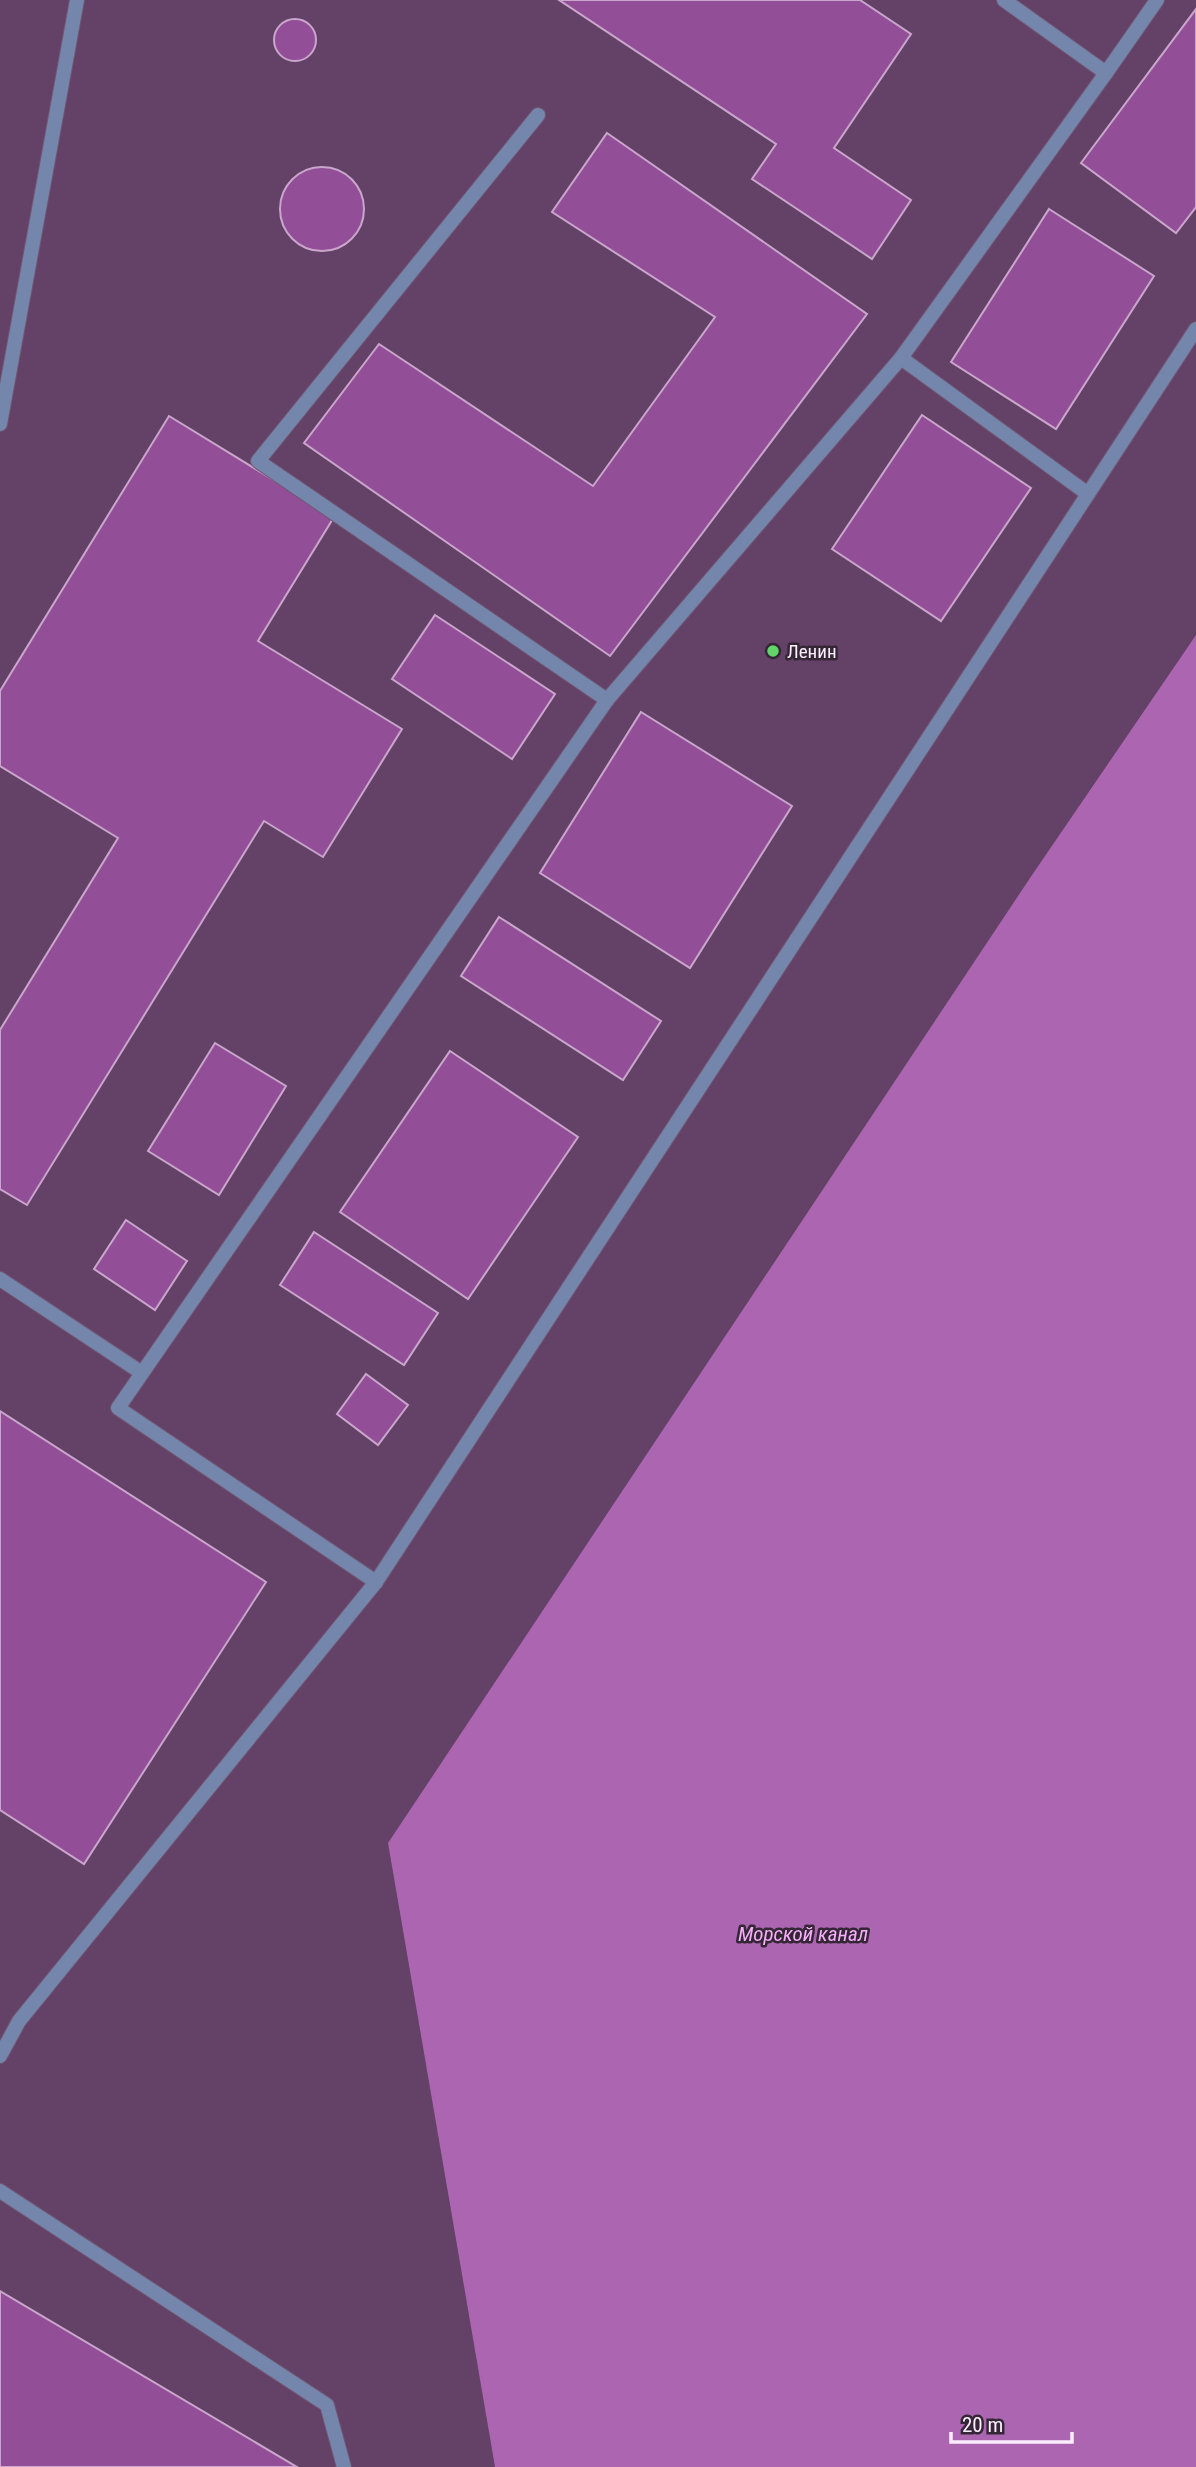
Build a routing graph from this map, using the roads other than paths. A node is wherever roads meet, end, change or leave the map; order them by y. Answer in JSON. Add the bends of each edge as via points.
{"nodes":[{"id":1,"x":78,"y":0,"type":"edge"},
{"id":2,"x":1004,"y":0,"type":"edge"},
{"id":3,"x":1157,"y":0,"type":"edge"},
{"id":4,"x":1106,"y":73,"type":"junction"},
{"id":5,"x":538,"y":115,"type":"dead end"},
{"id":6,"x":1196,"y":329,"type":"edge"},
{"id":7,"x":901,"y":358,"type":"junction"},
{"id":8,"x":0,"y":424,"type":"edge"},
{"id":9,"x":1088,"y":494,"type":"junction"},
{"id":10,"x":607,"y":700,"type":"junction"},
{"id":11,"x":0,"y":1279,"type":"edge"},
{"id":12,"x":142,"y":1373,"type":"junction"},
{"id":13,"x":376,"y":1582,"type":"junction"},
{"id":14,"x":0,"y":2056,"type":"edge"},
{"id":15,"x":0,"y":2192,"type":"edge"},
{"id":16,"x":344,"y":2467,"type":"edge"}],
"edges":[{"from":1,"to":8,"type":"lane"},
{"from":2,"to":4,"type":"lane"},
{"from":3,"to":4,"type":"lane"},
{"from":4,"to":7,"type":"lane"},
{"from":5,"to":10,"type":"lane","via":[[258,461]]},
{"from":6,"to":9,"type":"lane"},
{"from":7,"to":9,"type":"lane"},
{"from":7,"to":10,"type":"lane"},
{"from":9,"to":13,"type":"lane"},
{"from":10,"to":12,"type":"lane"},
{"from":11,"to":12,"type":"lane"},
{"from":12,"to":13,"type":"lane","via":[[117,1408]]},
{"from":13,"to":14,"type":"lane","via":[[19,2021]]},
{"from":15,"to":16,"type":"lane","via":[[327,2405]]}]}
